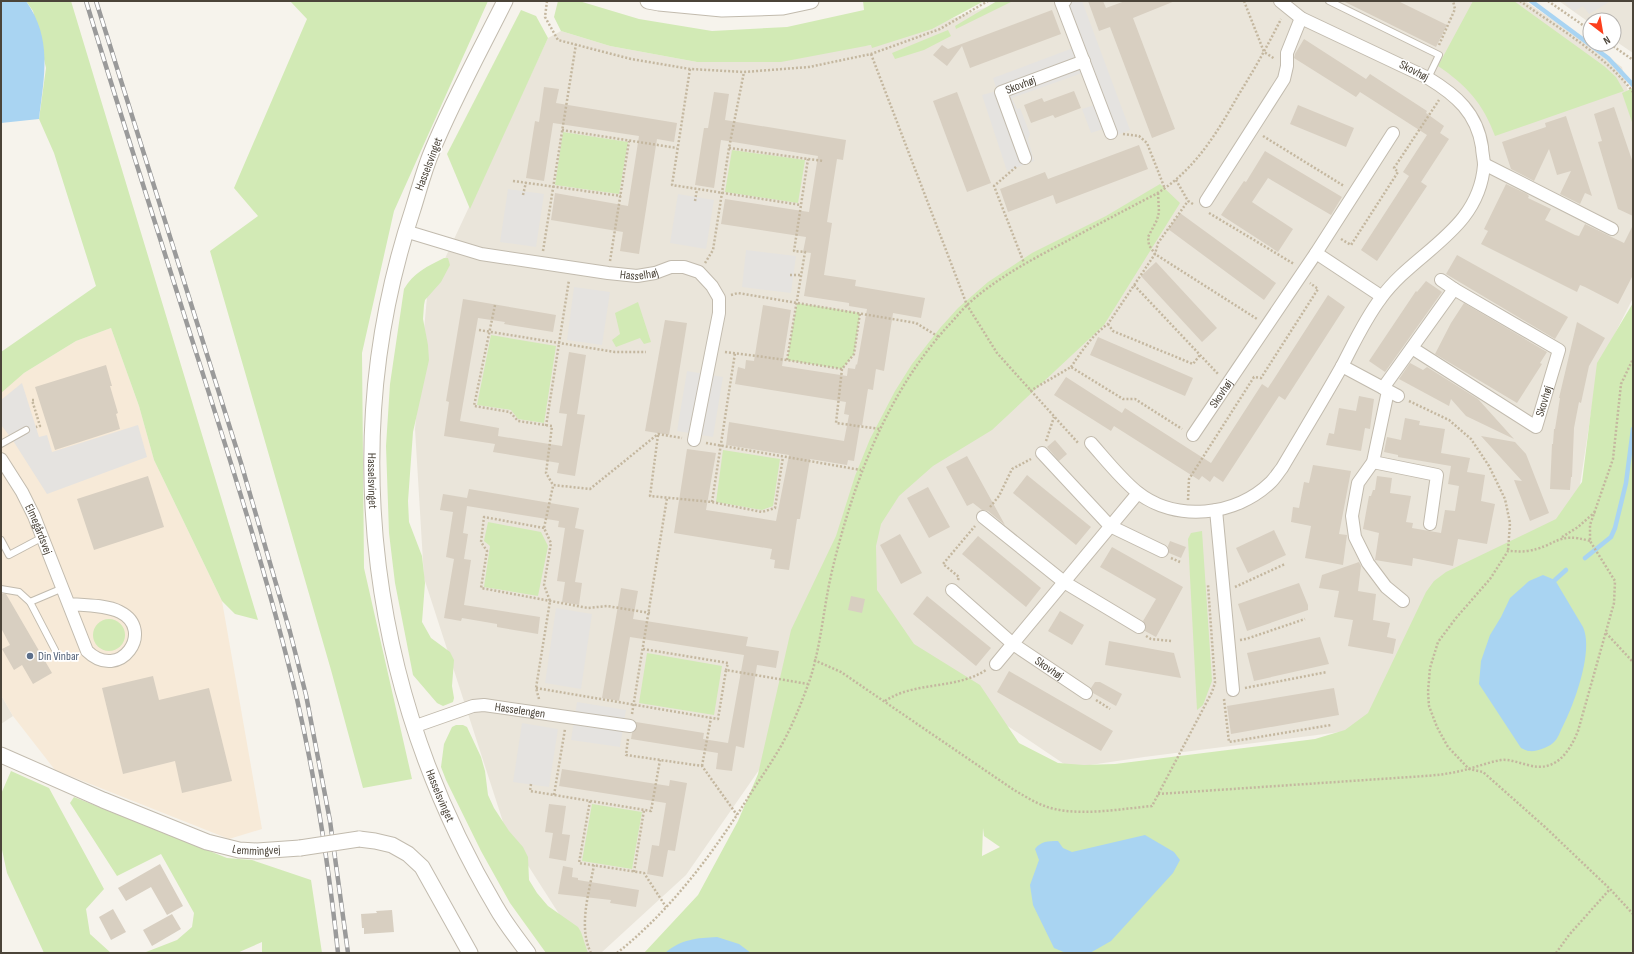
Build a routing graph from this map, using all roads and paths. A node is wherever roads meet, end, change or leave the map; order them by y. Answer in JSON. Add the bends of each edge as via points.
{"nodes":[{"id":1,"x":505,"y":1,"type":"edge"},
{"id":2,"x":548,"y":1,"type":"edge"},
{"id":3,"x":648,"y":1,"type":"edge"},
{"id":4,"x":811,"y":1,"type":"edge"},
{"id":5,"x":988,"y":1,"type":"edge"},
{"id":6,"x":1065,"y":1,"type":"edge"},
{"id":7,"x":1244,"y":1,"type":"edge"},
{"id":8,"x":1329,"y":1,"type":"edge"},
{"id":9,"x":1453,"y":1,"type":"edge"},
{"id":10,"x":1520,"y":1,"type":"edge"},
{"id":11,"x":1548,"y":1,"type":"edge"},
{"id":12,"x":1283,"y":5,"type":"edge"},
{"id":13,"x":1301,"y":18,"type":"junction"},
{"id":14,"x":1582,"y":24,"type":"edge"},
{"id":15,"x":576,"y":44,"type":"junction"},
{"id":16,"x":1264,"y":52,"type":"junction"},
{"id":17,"x":1622,"y":52,"type":"edge"},
{"id":18,"x":871,"y":54,"type":"junction"},
{"id":19,"x":1439,"y":55,"type":"junction"},
{"id":20,"x":1633,"y":60,"type":"edge"},
{"id":21,"x":1084,"y":61,"type":"junction"},
{"id":22,"x":1287,"y":66,"type":"junction"},
{"id":23,"x":690,"y":69,"type":"junction"},
{"id":24,"x":744,"y":72,"type":"junction"},
{"id":25,"x":1428,"y":78,"type":"junction"},
{"id":26,"x":1446,"y":89,"type":"junction"},
{"id":27,"x":1633,"y":92,"type":"edge"},
{"id":28,"x":562,"y":130,"type":"junction"},
{"id":29,"x":1252,"y":130,"type":"junction"},
{"id":30,"x":1111,"y":133,"type":"joint"},
{"id":31,"x":1393,"y":133,"type":"dead end"},
{"id":32,"x":629,"y":141,"type":"junction"},
{"id":33,"x":677,"y":148,"type":"junction"},
{"id":34,"x":729,"y":148,"type":"junction"},
{"id":35,"x":1025,"y":158,"type":"joint"},
{"id":36,"x":808,"y":159,"type":"junction"},
{"id":37,"x":822,"y":161,"type":"dead end"},
{"id":38,"x":1484,"y":164,"type":"junction"},
{"id":39,"x":1176,"y":180,"type":"junction"},
{"id":40,"x":513,"y":181,"type":"dead end"},
{"id":41,"x":526,"y":182,"type":"junction"},
{"id":42,"x":553,"y":186,"type":"junction"},
{"id":43,"x":697,"y":189,"type":"junction"},
{"id":44,"x":1164,"y":189,"type":"junction"},
{"id":45,"x":1355,"y":192,"type":"junction"},
{"id":46,"x":722,"y":193,"type":"junction"},
{"id":47,"x":1158,"y":193,"type":"junction"},
{"id":48,"x":523,"y":195,"type":"dead end"},
{"id":49,"x":621,"y":196,"type":"junction"},
{"id":50,"x":695,"y":201,"type":"dead end"},
{"id":51,"x":1188,"y":201,"type":"junction"},
{"id":52,"x":1194,"y":204,"type":"dead end"},
{"id":53,"x":801,"y":205,"type":"junction"},
{"id":54,"x":1207,"y":207,"type":"joint"},
{"id":55,"x":1612,"y":229,"type":"dead end"},
{"id":56,"x":405,"y":231,"type":"junction"},
{"id":57,"x":1330,"y":232,"type":"junction"},
{"id":58,"x":1316,"y":253,"type":"junction"},
{"id":59,"x":1155,"y":254,"type":"junction"},
{"id":60,"x":541,"y":263,"type":"junction"},
{"id":61,"x":1024,"y":264,"type":"junction"},
{"id":62,"x":571,"y":268,"type":"junction"},
{"id":63,"x":699,"y":272,"type":"junction"},
{"id":64,"x":608,"y":273,"type":"junction"},
{"id":65,"x":1303,"y":274,"type":"junction"},
{"id":66,"x":790,"y":275,"type":"dead end"},
{"id":67,"x":801,"y":276,"type":"junction"},
{"id":68,"x":1441,"y":280,"type":"dead end"},
{"id":69,"x":1134,"y":285,"type":"junction"},
{"id":70,"x":1454,"y":289,"type":"junction"},
{"id":71,"x":1382,"y":296,"type":"junction"},
{"id":72,"x":719,"y":298,"type":"junction"},
{"id":73,"x":797,"y":303,"type":"junction"},
{"id":74,"x":495,"y":305,"type":"dead end"},
{"id":75,"x":967,"y":305,"type":"junction"},
{"id":76,"x":860,"y":313,"type":"junction"},
{"id":77,"x":1108,"y":324,"type":"junction"},
{"id":78,"x":1267,"y":326,"type":"junction"},
{"id":79,"x":479,"y":330,"type":"dead end"},
{"id":80,"x":489,"y":332,"type":"junction"},
{"id":81,"x":938,"y":336,"type":"junction"},
{"id":82,"x":559,"y":343,"type":"junction"},
{"id":83,"x":1412,"y":348,"type":"junction"},
{"id":84,"x":712,"y":350,"type":"junction"},
{"id":85,"x":646,"y":352,"type":"dead end"},
{"id":86,"x":735,"y":353,"type":"junction"},
{"id":87,"x":1200,"y":355,"type":"junction"},
{"id":88,"x":1633,"y":359,"type":"edge"},
{"id":89,"x":787,"y":360,"type":"junction"},
{"id":90,"x":1342,"y":366,"type":"junction"},
{"id":91,"x":1071,"y":367,"type":"junction"},
{"id":92,"x":842,"y":369,"type":"junction"},
{"id":93,"x":1228,"y":384,"type":"junction"},
{"id":94,"x":1030,"y":391,"type":"junction"},
{"id":95,"x":1390,"y":392,"type":"junction"},
{"id":96,"x":34,"y":400,"type":"dead end"},
{"id":97,"x":1054,"y":417,"type":"junction"},
{"id":98,"x":546,"y":426,"type":"junction"},
{"id":99,"x":880,"y":429,"type":"junction"},
{"id":100,"x":26,"y":430,"type":"joint"},
{"id":101,"x":658,"y":434,"type":"junction"},
{"id":102,"x":1193,"y":435,"type":"junction"},
{"id":103,"x":694,"y":440,"type":"junction"},
{"id":104,"x":1,"y":444,"type":"edge"},
{"id":105,"x":1210,"y":445,"type":"junction"},
{"id":106,"x":721,"y":446,"type":"junction"},
{"id":107,"x":1086,"y":446,"type":"joint"},
{"id":108,"x":1042,"y":453,"type":"junction"},
{"id":109,"x":783,"y":457,"type":"junction"},
{"id":110,"x":1373,"y":462,"type":"junction"},
{"id":111,"x":3,"y":466,"type":"edge"},
{"id":112,"x":862,"y":470,"type":"junction"},
{"id":113,"x":553,"y":486,"type":"junction"},
{"id":114,"x":1138,"y":493,"type":"junction"},
{"id":115,"x":667,"y":498,"type":"junction"},
{"id":116,"x":712,"y":502,"type":"junction"},
{"id":117,"x":1216,"y":510,"type":"junction"},
{"id":118,"x":1188,"y":512,"type":"junction"},
{"id":119,"x":1595,"y":512,"type":"junction"},
{"id":120,"x":983,"y":517,"type":"junction"},
{"id":121,"x":1430,"y":524,"type":"dead end"},
{"id":122,"x":1110,"y":526,"type":"junction"},
{"id":123,"x":544,"y":528,"type":"junction"},
{"id":124,"x":44,"y":537,"type":"junction"},
{"id":125,"x":1561,"y":538,"type":"junction"},
{"id":126,"x":1,"y":540,"type":"edge"},
{"id":127,"x":1591,"y":542,"type":"junction"},
{"id":128,"x":1162,"y":551,"type":"dead end"},
{"id":129,"x":1508,"y":551,"type":"junction"},
{"id":130,"x":1285,"y":564,"type":"dead end"},
{"id":131,"x":1208,"y":577,"type":"dead end"},
{"id":132,"x":1064,"y":582,"type":"junction"},
{"id":133,"x":63,"y":588,"type":"junction"},
{"id":134,"x":1224,"y":588,"type":"junction"},
{"id":135,"x":1,"y":589,"type":"edge"},
{"id":136,"x":952,"y":590,"type":"joint"},
{"id":137,"x":1403,"y":601,"type":"dead end"},
{"id":138,"x":30,"y":602,"type":"junction"},
{"id":139,"x":550,"y":602,"type":"junction"},
{"id":140,"x":69,"y":604,"type":"junction"},
{"id":141,"x":650,"y":613,"type":"junction"},
{"id":142,"x":1304,"y":619,"type":"dead end"},
{"id":143,"x":1139,"y":627,"type":"joint"},
{"id":144,"x":1606,"y":632,"type":"junction"},
{"id":145,"x":1229,"y":640,"type":"junction"},
{"id":146,"x":1171,"y":641,"type":"dead end"},
{"id":147,"x":1013,"y":644,"type":"junction"},
{"id":148,"x":643,"y":649,"type":"junction"},
{"id":149,"x":55,"y":650,"type":"dead end"},
{"id":150,"x":814,"y":660,"type":"junction"},
{"id":151,"x":1633,"y":662,"type":"edge"},
{"id":152,"x":996,"y":664,"type":"joint"},
{"id":153,"x":726,"y":670,"type":"junction"},
{"id":154,"x":1326,"y":672,"type":"dead end"},
{"id":155,"x":808,"y":684,"type":"junction"},
{"id":156,"x":1228,"y":691,"type":"junction"},
{"id":157,"x":1086,"y":693,"type":"dead end"},
{"id":158,"x":885,"y":701,"type":"junction"},
{"id":159,"x":634,"y":705,"type":"junction"},
{"id":160,"x":567,"y":717,"type":"junction"},
{"id":161,"x":711,"y":718,"type":"junction"},
{"id":162,"x":1331,"y":725,"type":"dead end"},
{"id":163,"x":630,"y":726,"type":"junction"},
{"id":164,"x":413,"y":727,"type":"junction"},
{"id":165,"x":1,"y":756,"type":"edge"},
{"id":166,"x":660,"y":760,"type":"junction"},
{"id":167,"x":702,"y":766,"type":"junction"},
{"id":168,"x":1469,"y":769,"type":"junction"},
{"id":169,"x":531,"y":784,"type":"dead end"},
{"id":170,"x":1158,"y":794,"type":"junction"},
{"id":171,"x":554,"y":795,"type":"junction"},
{"id":172,"x":590,"y":801,"type":"junction"},
{"id":173,"x":644,"y":810,"type":"junction"},
{"id":174,"x":737,"y":815,"type":"junction"},
{"id":175,"x":594,"y":866,"type":"junction"},
{"id":176,"x":634,"y":872,"type":"junction"},
{"id":177,"x":1610,"y":889,"type":"junction"},
{"id":178,"x":666,"y":907,"type":"junction"},
{"id":179,"x":1633,"y":914,"type":"edge"},
{"id":180,"x":470,"y":953,"type":"edge"},
{"id":181,"x":528,"y":953,"type":"edge"},
{"id":182,"x":591,"y":953,"type":"edge"},
{"id":183,"x":617,"y":953,"type":"edge"},
{"id":184,"x":1556,"y":953,"type":"edge"}],
"edges":[{"from":1,"to":56,"type":"street","name":"Hasselsvinget","via":[[431,152]]},
{"from":2,"to":15,"type":"path","via":[[545,17],[558,40]]},
{"from":3,"to":4,"type":"street","via":[[722,9],[783,7]]},
{"from":5,"to":18,"type":"path","via":[[940,29]]},
{"from":6,"to":21,"type":"street","via":[[1061,2]]},
{"from":7,"to":16,"type":"path"},
{"from":8,"to":19,"type":"lane"},
{"from":9,"to":19,"type":"path","via":[[1455,9],[1439,46]]},
{"from":10,"to":27,"type":"path","via":[[1580,43],[1613,70]]},
{"from":11,"to":14,"type":"path"},
{"from":12,"to":13,"type":"street","name":"Skovhøj"},
{"from":12,"to":16,"type":"path"},
{"from":13,"to":22,"type":"street","via":[[1287,53]]},
{"from":13,"to":25,"type":"street","name":"Skovhøj"},
{"from":15,"to":23,"type":"path","via":[[631,59]]},
{"from":15,"to":28,"type":"path"},
{"from":16,"to":22,"type":"path"},
{"from":16,"to":39,"type":"path","via":[[1215,137],[1196,161]]},
{"from":17,"to":20,"type":"path"},
{"from":18,"to":24,"type":"path","via":[[809,67]]},
{"from":18,"to":75,"type":"path"},
{"from":19,"to":25,"type":"lane"},
{"from":21,"to":30,"type":"street"},
{"from":21,"to":35,"type":"street","name":"Skovhøj","via":[[1001,92]]},
{"from":22,"to":29,"type":"street","via":[[1284,79]]},
{"from":23,"to":24,"type":"path"},
{"from":23,"to":33,"type":"path"},
{"from":24,"to":34,"type":"path"},
{"from":25,"to":26,"type":"street","name":"Skovhøj"},
{"from":26,"to":38,"type":"street","name":"Skovhøj","via":[[1459,100],[1475,122],[1481,139]]},
{"from":26,"to":57,"type":"path","via":[[1394,168],[1398,172],[1351,245]]},
{"from":28,"to":32,"type":"path"},
{"from":28,"to":42,"type":"path"},
{"from":29,"to":45,"type":"path"},
{"from":29,"to":54,"type":"street"},
{"from":30,"to":44,"type":"path","via":[[1139,136],[1147,143]]},
{"from":31,"to":45,"type":"street","name":"Skovhøj"},
{"from":32,"to":33,"type":"path"},
{"from":32,"to":49,"type":"path"},
{"from":33,"to":43,"type":"path","via":[[672,185]]},
{"from":34,"to":36,"type":"path"},
{"from":34,"to":46,"type":"path"},
{"from":35,"to":61,"type":"path","via":[[994,186]]},
{"from":36,"to":37,"type":"path"},
{"from":36,"to":53,"type":"path"},
{"from":38,"to":55,"type":"street"},
{"from":38,"to":71,"type":"street","name":"Skovhøj","via":[[1476,199],[1464,218],[1398,278]]},
{"from":39,"to":44,"type":"path"},
{"from":39,"to":51,"type":"path"},
{"from":40,"to":41,"type":"path"},
{"from":41,"to":42,"type":"path"},
{"from":41,"to":48,"type":"path"},
{"from":42,"to":49,"type":"path"},
{"from":42,"to":60,"type":"path"},
{"from":43,"to":46,"type":"path"},
{"from":43,"to":50,"type":"path"},
{"from":44,"to":47,"type":"path"},
{"from":45,"to":57,"type":"street","name":"Skovhøj"},
{"from":46,"to":53,"type":"path"},
{"from":46,"to":63,"type":"path","via":[[713,250]]},
{"from":47,"to":59,"type":"path","via":[[1159,212],[1148,237],[1149,245]]},
{"from":47,"to":61,"type":"path"},
{"from":49,"to":64,"type":"path"},
{"from":51,"to":52,"type":"path"},
{"from":51,"to":59,"type":"path","via":[[1158,243]]},
{"from":53,"to":67,"type":"path","via":[[794,251],[805,252]]},
{"from":54,"to":65,"type":"path"},
{"from":56,"to":60,"type":"street","name":"Hasselhøj","via":[[481,254]]},
{"from":56,"to":164,"type":"street","name":"Hasselsvinget","via":[[389,294],[380,350],[374,398],[372,480],[377,554],[385,617]]},
{"from":57,"to":58,"type":"street","name":"Skovhøj"},
{"from":58,"to":65,"type":"street","name":"Skovhøj"},
{"from":58,"to":71,"type":"street"},
{"from":59,"to":69,"type":"path"},
{"from":59,"to":78,"type":"path"},
{"from":60,"to":62,"type":"street","name":"Hasselhøj"},
{"from":61,"to":75,"type":"path"},
{"from":62,"to":64,"type":"street","name":"Hasselhøj"},
{"from":62,"to":82,"type":"path"},
{"from":63,"to":64,"type":"street","name":"Hasselhøj","via":[[684,267],[671,267],[637,276]]},
{"from":63,"to":72,"type":"street"},
{"from":65,"to":78,"type":"street","name":"Skovhøj"},
{"from":65,"to":105,"type":"path","via":[[1318,289],[1261,378],[1254,377]]},
{"from":66,"to":67,"type":"path"},
{"from":67,"to":73,"type":"path"},
{"from":68,"to":70,"type":"street","name":"Skovhøj"},
{"from":69,"to":77,"type":"path"},
{"from":69,"to":87,"type":"path"},
{"from":70,"to":83,"type":"street"},
{"from":70,"to":83,"type":"street","name":"Skovhøj","via":[[1559,350],[1536,428]]},
{"from":71,"to":90,"type":"street","name":"Skovhøj","via":[[1365,320]]},
{"from":72,"to":73,"type":"path","via":[[738,293]]},
{"from":72,"to":84,"type":"street","via":[[719,313]]},
{"from":73,"to":76,"type":"path"},
{"from":73,"to":89,"type":"path"},
{"from":74,"to":80,"type":"path"},
{"from":75,"to":81,"type":"path"},
{"from":75,"to":94,"type":"path","via":[[996,353]]},
{"from":76,"to":81,"type":"path","via":[[916,323]]},
{"from":76,"to":92,"type":"path","via":[[854,354]]},
{"from":77,"to":87,"type":"path","via":[[1113,330],[1193,364]]},
{"from":77,"to":91,"type":"path","via":[[1101,329]]},
{"from":78,"to":93,"type":"street","name":"Skovhøj"},
{"from":79,"to":80,"type":"path"},
{"from":80,"to":82,"type":"path"},
{"from":80,"to":98,"type":"path","via":[[474,406],[510,412],[518,421]]},
{"from":81,"to":99,"type":"path","via":[[915,367]]},
{"from":82,"to":85,"type":"path","via":[[615,352]]},
{"from":82,"to":98,"type":"path"},
{"from":83,"to":95,"type":"street"},
{"from":84,"to":86,"type":"path"},
{"from":84,"to":103,"type":"street"},
{"from":86,"to":89,"type":"path"},
{"from":86,"to":106,"type":"path"},
{"from":87,"to":93,"type":"path"},
{"from":88,"to":119,"type":"path","via":[[1621,384],[1613,459]]},
{"from":89,"to":92,"type":"path"},
{"from":90,"to":95,"type":"street"},
{"from":90,"to":117,"type":"street","name":"Skovhøj","via":[[1282,468],[1270,482],[1239,504]]},
{"from":91,"to":94,"type":"path"},
{"from":91,"to":102,"type":"path","via":[[1123,399],[1134,399]]},
{"from":92,"to":99,"type":"path","via":[[836,423]]},
{"from":93,"to":102,"type":"street","name":"Skovhøj"},
{"from":94,"to":97,"type":"path"},
{"from":95,"to":110,"type":"street"},
{"from":95,"to":129,"type":"path","via":[[1449,420],[1471,439],[1489,466],[1505,499],[1510,523]]},
{"from":96,"to":100,"type":"path","via":[[40,426]]},
{"from":97,"to":107,"type":"path"},
{"from":97,"to":108,"type":"path"},
{"from":98,"to":113,"type":"path","via":[[552,426],[546,473]]},
{"from":99,"to":112,"type":"path"},
{"from":100,"to":104,"type":"lane"},
{"from":101,"to":103,"type":"path"},
{"from":101,"to":113,"type":"path","via":[[590,489]]},
{"from":101,"to":115,"type":"path","via":[[650,496]]},
{"from":102,"to":105,"type":"path"},
{"from":103,"to":106,"type":"path"},
{"from":105,"to":118,"type":"path","via":[[1189,479]]},
{"from":106,"to":109,"type":"path"},
{"from":106,"to":116,"type":"path"},
{"from":107,"to":114,"type":"street","name":"Skovhøj"},
{"from":108,"to":120,"type":"path","via":[[1012,469],[999,496]]},
{"from":108,"to":122,"type":"street"},
{"from":109,"to":112,"type":"path"},
{"from":109,"to":116,"type":"path","via":[[775,508],[762,512]]},
{"from":110,"to":121,"type":"street","via":[[1437,475]]},
{"from":110,"to":137,"type":"street","via":[[1358,482],[1352,516],[1355,537],[1368,563],[1386,587]]},
{"from":111,"to":124,"type":"street","name":"Elmegårdsvej","via":[[25,498]]},
{"from":112,"to":150,"type":"path","via":[[832,571]]},
{"from":113,"to":123,"type":"path"},
{"from":114,"to":118,"type":"street","name":"Skovhøj","via":[[1156,503]]},
{"from":114,"to":122,"type":"street"},
{"from":115,"to":116,"type":"path"},
{"from":115,"to":141,"type":"path"},
{"from":117,"to":118,"type":"street","name":"Skovhøj"},
{"from":117,"to":134,"type":"street"},
{"from":119,"to":125,"type":"path"},
{"from":119,"to":127,"type":"path","via":[[1590,525]]},
{"from":120,"to":132,"type":"street"},
{"from":120,"to":136,"type":"path","via":[[943,564],[959,577]]},
{"from":122,"to":128,"type":"street"},
{"from":122,"to":132,"type":"street"},
{"from":123,"to":139,"type":"path","via":[[551,543],[544,585]]},
{"from":123,"to":139,"type":"path","via":[[484,517],[481,542],[487,551],[481,588]]},
{"from":124,"to":126,"type":"lane","via":[[9,555]]},
{"from":124,"to":133,"type":"street","name":"Elmegårdsvej"},
{"from":125,"to":127,"type":"path","via":[[1572,536]]},
{"from":125,"to":129,"type":"path","via":[[1527,551]]},
{"from":127,"to":144,"type":"path","via":[[1615,581],[1614,603]]},
{"from":129,"to":168,"type":"path","via":[[1490,579],[1438,642],[1430,668],[1429,706],[1437,727],[1448,747]]},
{"from":130,"to":134,"type":"path","via":[[1237,587]]},
{"from":131,"to":170,"type":"path","via":[[1215,683]]},
{"from":132,"to":143,"type":"street"},
{"from":132,"to":147,"type":"street"},
{"from":133,"to":138,"type":"lane"},
{"from":133,"to":140,"type":"street","name":"Elmegårdsvej"},
{"from":134,"to":145,"type":"street"},
{"from":135,"to":138,"type":"lane","via":[[19,592]]},
{"from":136,"to":147,"type":"street","name":"Skovhøj"},
{"from":138,"to":149,"type":"lane"},
{"from":139,"to":141,"type":"path","via":[[588,608],[607,606]]},
{"from":139,"to":159,"type":"path","via":[[536,688]]},
{"from":140,"to":140,"type":"street","name":"Elmegårdsvej","via":[[87,651],[93,656],[113,661],[131,649],[135,630],[121,612]]},
{"from":141,"to":148,"type":"path"},
{"from":142,"to":145,"type":"path","via":[[1246,639]]},
{"from":143,"to":146,"type":"path","via":[[1137,632],[1151,639]]},
{"from":144,"to":151,"type":"path"},
{"from":144,"to":168,"type":"path","via":[[1578,731],[1565,756],[1543,767],[1501,760]]},
{"from":145,"to":156,"type":"street"},
{"from":147,"to":152,"type":"street"},
{"from":147,"to":157,"type":"street","name":"Skovhøj"},
{"from":148,"to":153,"type":"path","via":[[728,663]]},
{"from":148,"to":159,"type":"path"},
{"from":150,"to":155,"type":"path"},
{"from":150,"to":158,"type":"path","via":[[841,672]]},
{"from":152,"to":158,"type":"path","via":[[977,676],[921,688]]},
{"from":153,"to":155,"type":"path"},
{"from":153,"to":161,"type":"path","via":[[718,719]]},
{"from":154,"to":156,"type":"path"},
{"from":155,"to":174,"type":"path","via":[[776,755]]},
{"from":156,"to":162,"type":"path","via":[[1229,742]]},
{"from":158,"to":170,"type":"path","via":[[1014,790],[1042,805],[1063,810],[1094,811],[1145,807],[1152,806]]},
{"from":159,"to":161,"type":"path"},
{"from":159,"to":163,"type":"path"},
{"from":160,"to":163,"type":"street","name":"Hasselengen"},
{"from":160,"to":164,"type":"street","name":"Hasselengen","via":[[484,705],[473,706]]},
{"from":160,"to":171,"type":"path"},
{"from":161,"to":167,"type":"path"},
{"from":163,"to":166,"type":"path","via":[[626,755]]},
{"from":164,"to":181,"type":"street","name":"Hasselsvinget","via":[[438,792],[474,868],[498,910]]},
{"from":165,"to":180,"type":"street","name":"Lemmingvej","bridge":true,"via":[[207,842],[239,850],[300,848],[359,839],[392,845],[408,854],[422,867]]},
{"from":166,"to":167,"type":"path"},
{"from":166,"to":173,"type":"path","via":[[651,811]]},
{"from":167,"to":174,"type":"path"},
{"from":168,"to":170,"type":"path","via":[[1450,774]]},
{"from":168,"to":177,"type":"path","via":[[1482,772]]},
{"from":169,"to":171,"type":"path","via":[[530,791]]},
{"from":171,"to":172,"type":"path"},
{"from":172,"to":173,"type":"path"},
{"from":172,"to":175,"type":"path","via":[[579,863]]},
{"from":173,"to":176,"type":"path"},
{"from":174,"to":178,"type":"path","via":[[695,874]]},
{"from":175,"to":176,"type":"path"},
{"from":175,"to":182,"type":"path","via":[[585,927]]},
{"from":176,"to":178,"type":"path","via":[[644,874]]},
{"from":177,"to":179,"type":"path"},
{"from":177,"to":184,"type":"path"},
{"from":178,"to":183,"type":"path"}]}
